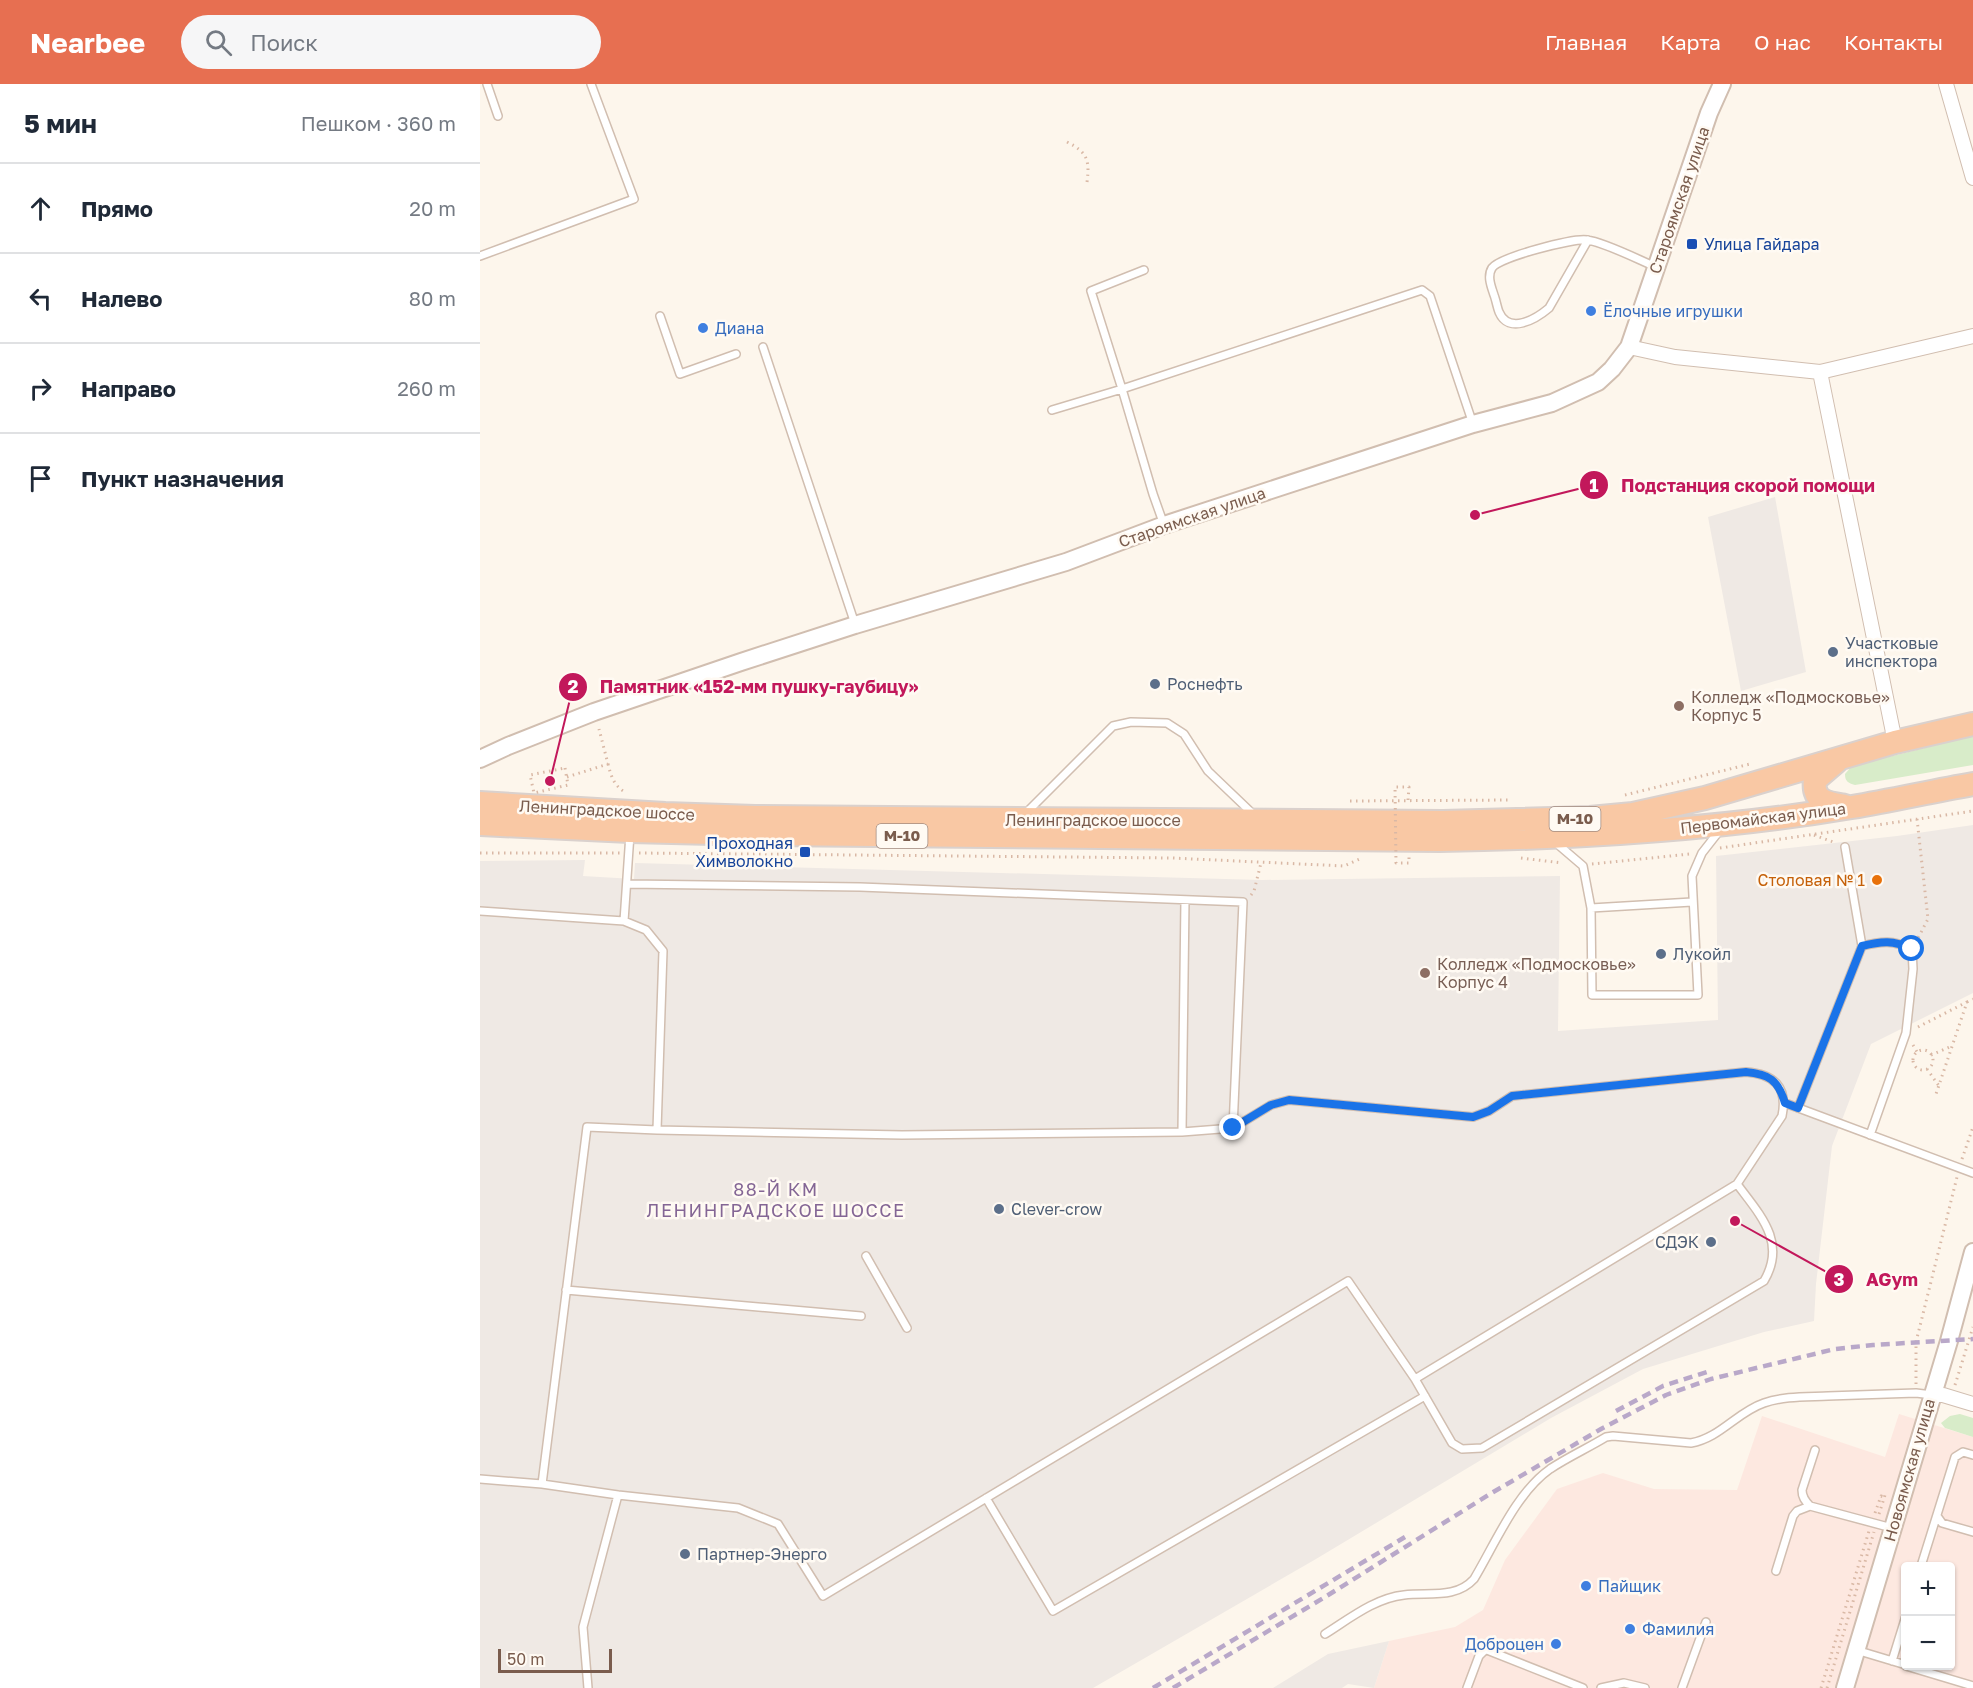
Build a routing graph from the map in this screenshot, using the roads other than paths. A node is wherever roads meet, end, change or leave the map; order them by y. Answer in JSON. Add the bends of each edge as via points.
{"nodes":[{"id":1,"x":487,"y":84,"type":"edge"},
{"id":2,"x":591,"y":84,"type":"edge"},
{"id":3,"x":1722,"y":84,"type":"edge"},
{"id":4,"x":1946,"y":84,"type":"edge"},
{"id":5,"x":498,"y":116,"type":"dead end"},
{"id":6,"x":1973,"y":178,"type":"edge"},
{"id":7,"x":1588,"y":240,"type":"junction"},
{"id":8,"x":480,"y":256,"type":"edge"},
{"id":9,"x":1656,"y":267,"type":"junction"},
{"id":10,"x":1144,"y":270,"type":"dead end"},
{"id":11,"x":660,"y":316,"type":"dead end"},
{"id":12,"x":1973,"y":336,"type":"edge"},
{"id":13,"x":1629,"y":346,"type":"junction"},
{"id":14,"x":763,"y":347,"type":"dead end"},
{"id":15,"x":736,"y":354,"type":"dead end"},
{"id":16,"x":1820,"y":372,"type":"junction"},
{"id":17,"x":1122,"y":389,"type":"junction"},
{"id":18,"x":1052,"y":410,"type":"dead end"},
{"id":19,"x":1473,"y":424,"type":"junction"},
{"id":20,"x":1164,"y":525,"type":"junction"},
{"id":21,"x":855,"y":625,"type":"junction"},
{"id":22,"x":1973,"y":724,"type":"edge"},
{"id":23,"x":1895,"y":742,"type":"junction"},
{"id":24,"x":508,"y":746,"type":"junction"},
{"id":25,"x":480,"y":754,"type":"edge"},
{"id":26,"x":1842,"y":758,"type":"junction"},
{"id":27,"x":480,"y":759,"type":"edge"},
{"id":28,"x":1973,"y":784,"type":"edge"},
{"id":29,"x":1705,"y":798,"type":"joint"},
{"id":30,"x":480,"y":803,"type":"edge"},
{"id":31,"x":1851,"y":807,"type":"junction"},
{"id":32,"x":1019,"y":820,"type":"junction"},
{"id":33,"x":1260,"y":821,"type":"junction"},
{"id":34,"x":480,"y":824,"type":"edge"},
{"id":35,"x":1725,"y":824,"type":"junction"},
{"id":36,"x":630,"y":831,"type":"junction"},
{"id":37,"x":1551,"y":838,"type":"junction"},
{"id":38,"x":1845,"y":847,"type":"road end"},
{"id":39,"x":627,"y":884,"type":"junction"},
{"id":40,"x":1185,"y":900,"type":"junction"},
{"id":41,"x":1692,"y":902,"type":"junction"},
{"id":42,"x":1591,"y":908,"type":"junction"},
{"id":43,"x":480,"y":911,"type":"edge"},
{"id":44,"x":624,"y":921,"type":"junction"},
{"id":45,"x":1862,"y":946,"type":"junction"},
{"id":46,"x":1785,"y":1103,"type":"junction"},
{"id":47,"x":1798,"y":1108,"type":"junction"},
{"id":48,"x":1233,"y":1128,"type":"junction"},
{"id":49,"x":657,"y":1130,"type":"junction"},
{"id":50,"x":1182,"y":1132,"type":"junction"},
{"id":51,"x":1870,"y":1135,"type":"junction"},
{"id":52,"x":1973,"y":1173,"type":"edge"},
{"id":53,"x":1737,"y":1184,"type":"junction"},
{"id":54,"x":1973,"y":1252,"type":"edge"},
{"id":55,"x":866,"y":1256,"type":"dead end"},
{"id":56,"x":566,"y":1290,"type":"junction"},
{"id":57,"x":861,"y":1316,"type":"dead end"},
{"id":58,"x":907,"y":1328,"type":"dead end"},
{"id":59,"x":1415,"y":1379,"type":"junction"},
{"id":60,"x":1924,"y":1394,"type":"junction"},
{"id":61,"x":1425,"y":1396,"type":"junction"},
{"id":62,"x":1973,"y":1404,"type":"edge"},
{"id":63,"x":1815,"y":1450,"type":"dead end"},
{"id":64,"x":1973,"y":1455,"type":"edge"},
{"id":65,"x":480,"y":1479,"type":"edge"},
{"id":66,"x":542,"y":1484,"type":"junction"},
{"id":67,"x":618,"y":1495,"type":"junction"},
{"id":68,"x":986,"y":1498,"type":"junction"},
{"id":69,"x":1810,"y":1506,"type":"junction"},
{"id":70,"x":1937,"y":1516,"type":"junction"},
{"id":71,"x":1880,"y":1525,"type":"junction"},
{"id":72,"x":1973,"y":1532,"type":"edge"},
{"id":73,"x":1922,"y":1562,"type":"edge"},
{"id":74,"x":1776,"y":1571,"type":"dead end"},
{"id":75,"x":1706,"y":1622,"type":"dead end"},
{"id":76,"x":1901,"y":1630,"type":"edge"},
{"id":77,"x":1325,"y":1634,"type":"dead end"},
{"id":78,"x":1856,"y":1650,"type":"junction"},
{"id":79,"x":1892,"y":1661,"type":"junction"},
{"id":80,"x":1901,"y":1664,"type":"edge"},
{"id":81,"x":1922,"y":1670,"type":"edge"},
{"id":82,"x":1973,"y":1686,"type":"edge"},
{"id":83,"x":1606,"y":1687,"type":"edge"},
{"id":84,"x":588,"y":1688,"type":"edge"},
{"id":85,"x":1467,"y":1688,"type":"edge"},
{"id":86,"x":1583,"y":1688,"type":"edge"},
{"id":87,"x":1645,"y":1688,"type":"edge"},
{"id":88,"x":1682,"y":1688,"type":"edge"},
{"id":89,"x":1845,"y":1688,"type":"edge"}],
"edges":[{"from":1,"to":5,"type":"lane"},
{"from":2,"to":8,"type":"lane","via":[[634,199]]},
{"from":3,"to":9,"type":"street","name":"Староямская улица"},
{"from":4,"to":6,"type":"street"},
{"from":7,"to":7,"type":"lane","via":[[1571,240],[1500,260],[1490,271],[1499,314],[1511,324],[1540,316],[1549,308]]},
{"from":7,"to":9,"type":"lane"},
{"from":9,"to":13,"type":"street","name":"Староямская улица"},
{"from":10,"to":17,"type":"lane","via":[[1091,291]]},
{"from":11,"to":15,"type":"lane","via":[[680,374]]},
{"from":12,"to":16,"type":"street"},
{"from":13,"to":16,"type":"street","via":[[1675,357]]},
{"from":13,"to":19,"type":"street","name":"Староямская улица","via":[[1598,382],[1552,403]]},
{"from":14,"to":21,"type":"lane"},
{"from":16,"to":23,"type":"street"},
{"from":17,"to":18,"type":"lane"},
{"from":17,"to":19,"type":"lane","via":[[1422,290],[1430,296]]},
{"from":17,"to":20,"type":"lane"},
{"from":19,"to":20,"type":"street","name":"Староямская улица"},
{"from":20,"to":21,"type":"street","name":"Староямская улица","via":[[1066,562]]},
{"from":21,"to":24,"type":"street","name":"Староямская улица","via":[[594,712]]},
{"from":22,"to":23,"type":"highway","name":"Первомайская улица","number":"М-10"},
{"from":23,"to":26,"type":"highway","name":"Первомайская улица","number":"М-10"},
{"from":24,"to":25,"type":"street","name":"Староямская улица"},
{"from":24,"to":27,"type":"street","name":"Староямская улица"},
{"from":26,"to":29,"type":"highway","name":"Первомайская улица","number":"М-10"},
{"from":26,"to":31,"type":"highway","via":[[1815,780],[1814,789],[1826,802]]},
{"from":28,"to":31,"type":"highway","name":"Первомайская улица","number":"М-10"},
{"from":29,"to":33,"type":"highway","name":"Ленинградское шоссе","number":"М-10","via":[[1633,814],[1551,820]]},
{"from":30,"to":32,"type":"highway","name":"Ленинградское шоссе","number":"М-10","via":[[665,814]]},
{"from":31,"to":35,"type":"highway","name":"Первомайская улица","number":"М-10"},
{"from":32,"to":33,"type":"highway","name":"Ленинградское шоссе","number":"М-10"},
{"from":32,"to":33,"type":"lane","via":[[1113,726],[1131,722],[1167,723],[1184,734],[1208,771]]},
{"from":34,"to":36,"type":"highway","name":"Ленинградское шоссе","number":"М-10"},
{"from":35,"to":37,"type":"highway","name":"Первомайская улица","number":"М-10"},
{"from":35,"to":41,"type":"lane","via":[[1702,853],[1692,876]]},
{"from":36,"to":37,"type":"highway","name":"Ленинградское шоссе","number":"М-10"},
{"from":36,"to":39,"type":"lane"},
{"from":37,"to":42,"type":"lane","via":[[1583,866]]},
{"from":38,"to":45,"type":"lane"},
{"from":39,"to":40,"type":"lane","via":[[860,887]]},
{"from":39,"to":44,"type":"lane"},
{"from":40,"to":48,"type":"lane","via":[[1243,902]]},
{"from":40,"to":50,"type":"lane"},
{"from":41,"to":42,"type":"lane"},
{"from":41,"to":42,"type":"lane","via":[[1698,995],[1592,995]]},
{"from":43,"to":44,"type":"lane"},
{"from":44,"to":49,"type":"lane","via":[[646,930],[663,951]]},
{"from":45,"to":47,"type":"lane"},
{"from":45,"to":51,"type":"lane","via":[[1898,943],[1912,949],[1913,969],[1905,1033]]},
{"from":46,"to":47,"type":"lane"},
{"from":46,"to":48,"type":"lane","via":[[1773,1080],[1760,1073],[1746,1072],[1512,1096],[1473,1117],[1289,1100],[1271,1105]]},
{"from":46,"to":53,"type":"lane","via":[[1782,1116]]},
{"from":47,"to":51,"type":"lane"},
{"from":48,"to":50,"type":"lane"},
{"from":49,"to":50,"type":"lane","via":[[902,1135]]},
{"from":49,"to":56,"type":"lane","via":[[587,1127]]},
{"from":51,"to":52,"type":"lane"},
{"from":53,"to":59,"type":"lane"},
{"from":53,"to":61,"type":"lane","via":[[1768,1226],[1773,1252],[1771,1270],[1764,1281],[1482,1448],[1462,1449],[1452,1443]]},
{"from":54,"to":60,"type":"street","name":"Новоямская улица","via":[[1949,1341]]},
{"from":55,"to":58,"type":"lane"},
{"from":56,"to":57,"type":"lane"},
{"from":56,"to":66,"type":"lane"},
{"from":59,"to":61,"type":"lane"},
{"from":59,"to":68,"type":"lane","via":[[1348,1281]]},
{"from":60,"to":62,"type":"street"},
{"from":60,"to":71,"type":"street","name":"Новоямская улица"},
{"from":60,"to":77,"type":"lane","via":[[1783,1398],[1762,1404],[1702,1441],[1691,1443],[1608,1436],[1538,1479],[1517,1505],[1468,1586],[1449,1593],[1380,1601]]},
{"from":61,"to":68,"type":"lane","via":[[1053,1611]]},
{"from":63,"to":69,"type":"lane","via":[[1802,1490]]},
{"from":64,"to":70,"type":"lane","via":[[1964,1452],[1955,1456]]},
{"from":65,"to":66,"type":"lane"},
{"from":66,"to":67,"type":"lane"},
{"from":67,"to":68,"type":"lane","via":[[738,1508],[778,1524],[823,1596]]},
{"from":67,"to":84,"type":"lane","via":[[583,1627]]},
{"from":69,"to":71,"type":"lane"},
{"from":69,"to":74,"type":"lane","via":[[1793,1516]]},
{"from":70,"to":72,"type":"lane","via":[[1941,1523]]},
{"from":70,"to":73,"type":"lane"},
{"from":71,"to":78,"type":"street","name":"Новоямская улица"},
{"from":75,"to":88,"type":"lane"},
{"from":76,"to":79,"type":"lane"},
{"from":78,"to":79,"type":"lane"},
{"from":78,"to":89,"type":"street","name":"Новоямская улица"},
{"from":79,"to":80,"type":"lane"},
{"from":81,"to":82,"type":"lane"},
{"from":83,"to":87,"type":"lane","via":[[1624,1683]]},
{"from":85,"to":86,"type":"lane","via":[[1479,1656],[1487,1650]]}]}
